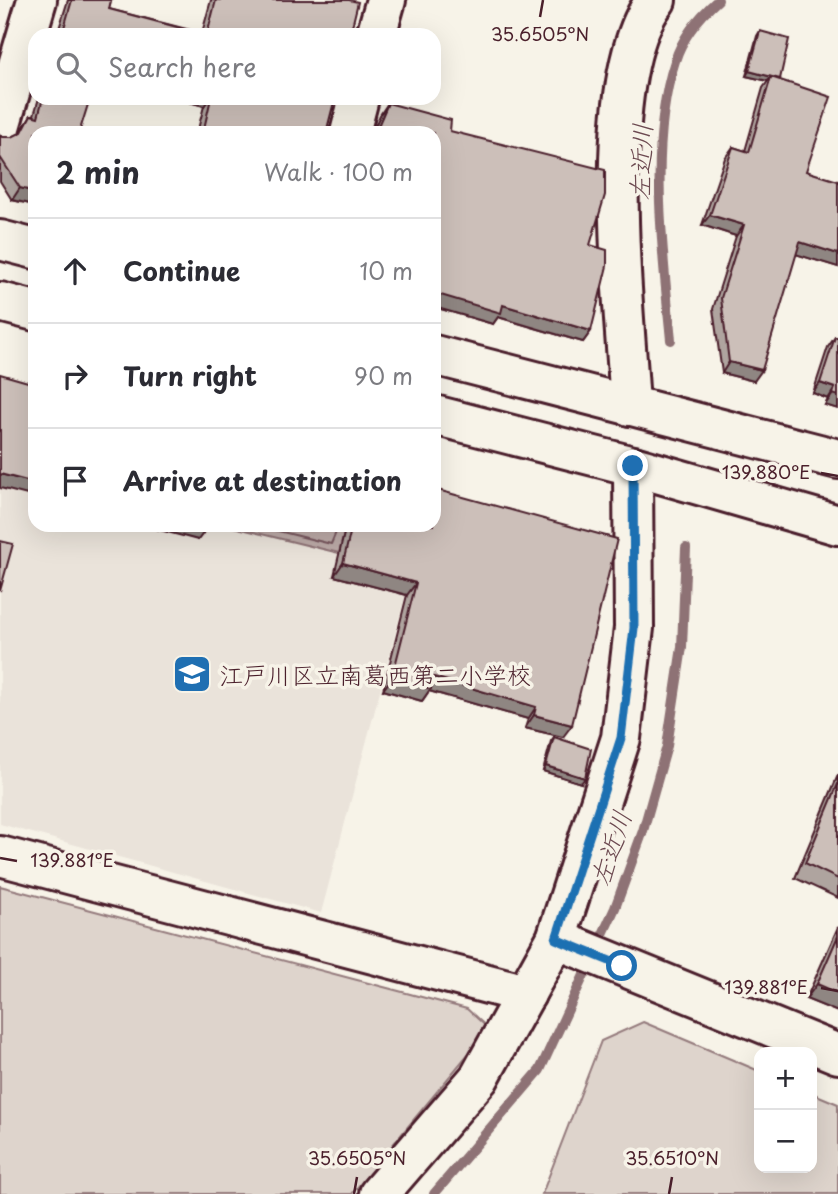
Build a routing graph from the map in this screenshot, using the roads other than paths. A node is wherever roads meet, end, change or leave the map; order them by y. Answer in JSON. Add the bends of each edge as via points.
{"nodes":[{"id":1,"x":37,"y":0,"type":"edge"},
{"id":2,"x":386,"y":0,"type":"edge"},
{"id":3,"x":652,"y":1,"type":"edge"},
{"id":4,"x":29,"y":28,"type":"edge"},
{"id":5,"x":378,"y":28,"type":"edge"},
{"id":6,"x":28,"y":31,"type":"edge"},
{"id":7,"x":357,"y":105,"type":"edge"},
{"id":8,"x":352,"y":126,"type":"edge"},
{"id":9,"x":0,"y":127,"type":"edge"},
{"id":10,"x":0,"y":240,"type":"edge"},
{"id":11,"x":28,"y":247,"type":"edge"},
{"id":12,"x":0,"y":302,"type":"edge"},
{"id":13,"x":28,"y":309,"type":"edge"},
{"id":14,"x":441,"y":357,"type":"edge"},
{"id":15,"x":630,"y":406,"type":"junction"},
{"id":16,"x":441,"y":417,"type":"edge"},
{"id":17,"x":838,"y":459,"type":"edge"},
{"id":18,"x":633,"y":466,"type":"junction"},
{"id":19,"x":838,"y":525,"type":"edge"},
{"id":20,"x":0,"y":856,"type":"edge"},
{"id":21,"x":556,"y":939,"type":"junction"},
{"id":22,"x":526,"y":994,"type":"junction"},
{"id":23,"x":838,"y":1054,"type":"edge"},
{"id":24,"x":379,"y":1194,"type":"edge"}],
"edges":[{"from":1,"to":4,"type":"street"},
{"from":2,"to":5,"type":"street"},
{"from":3,"to":15,"type":"street","via":[[635,45],[621,111],[618,186]]},
{"from":6,"to":9,"type":"street"},
{"from":7,"to":8,"type":"street"},
{"from":10,"to":11,"type":"street"},
{"from":12,"to":13,"type":"street"},
{"from":14,"to":15,"type":"street"},
{"from":15,"to":17,"type":"street"},
{"from":16,"to":18,"type":"street"},
{"from":18,"to":19,"type":"street"},
{"from":18,"to":21,"type":"street","via":[[634,628],[621,738]]},
{"from":20,"to":22,"type":"street"},
{"from":21,"to":22,"type":"street"},
{"from":21,"to":23,"type":"street"},
{"from":22,"to":24,"type":"street","via":[[479,1078]]}]}
